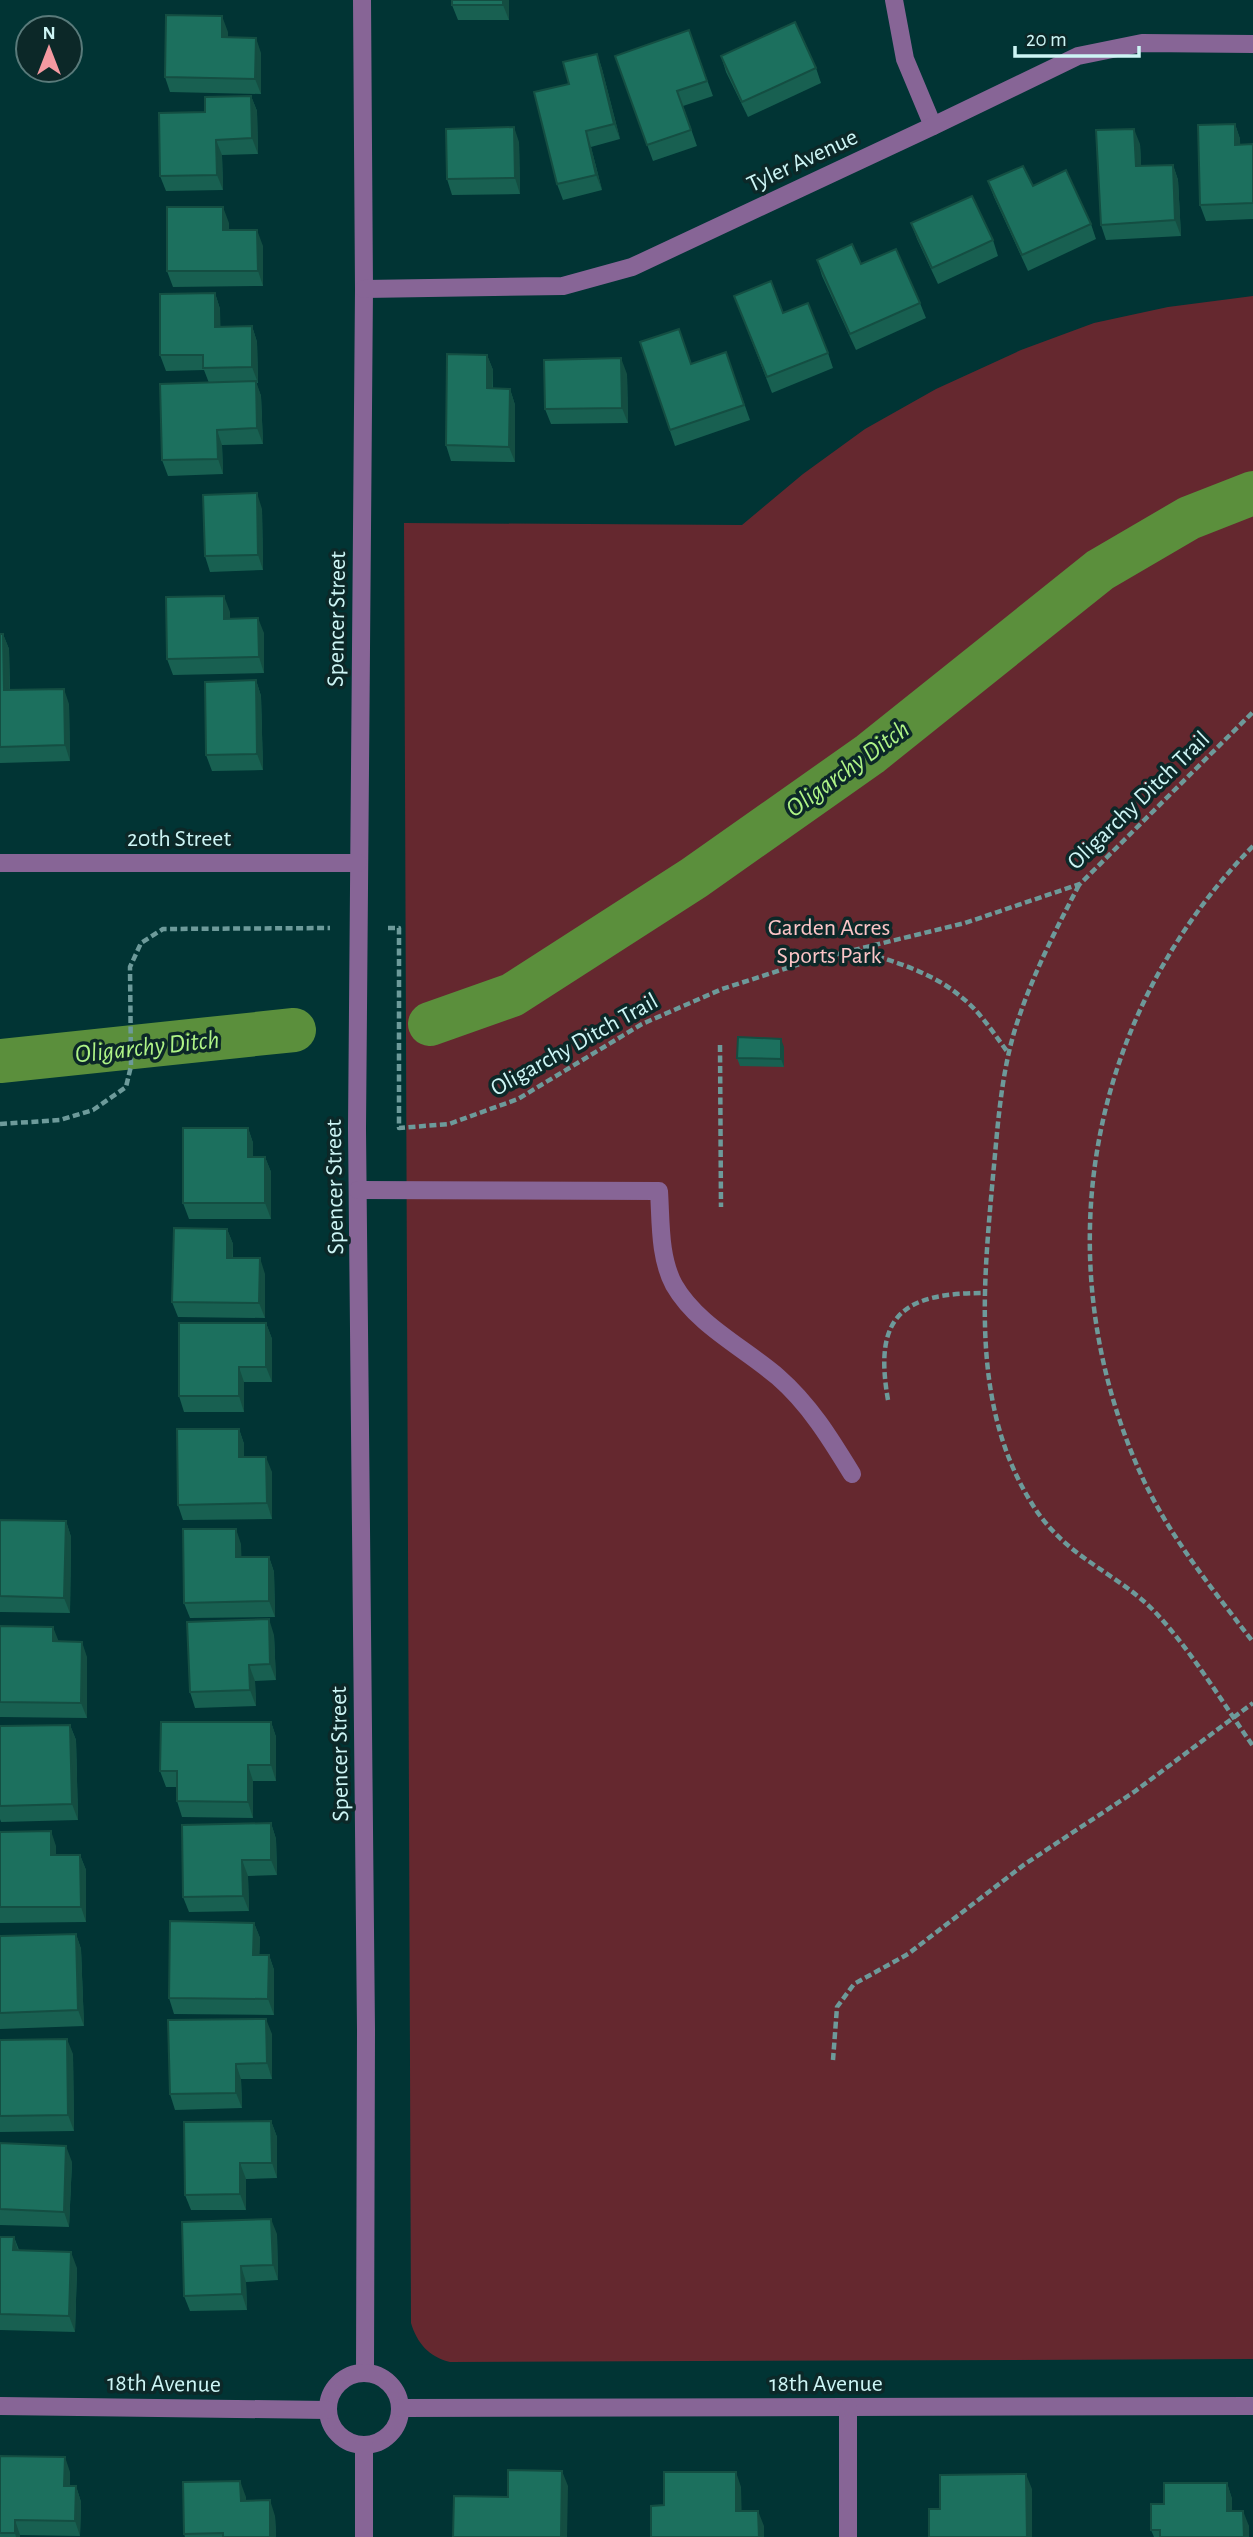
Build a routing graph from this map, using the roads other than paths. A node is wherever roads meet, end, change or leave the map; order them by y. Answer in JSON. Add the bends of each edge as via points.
{"nodes":[{"id":1,"x":362,"y":0,"type":"edge"},
{"id":2,"x":894,"y":0,"type":"edge"},
{"id":3,"x":1253,"y":44,"type":"edge"},
{"id":4,"x":933,"y":126,"type":"junction"},
{"id":5,"x":364,"y":289,"type":"junction"},
{"id":6,"x":0,"y":863,"type":"edge"},
{"id":7,"x":358,"y":863,"type":"junction"},
{"id":8,"x":358,"y":1190,"type":"junction"},
{"id":9,"x":852,"y":1474,"type":"dead end"},
{"id":10,"x":365,"y":2373,"type":"junction"},
{"id":11,"x":0,"y":2406,"type":"edge"},
{"id":12,"x":1253,"y":2406,"type":"edge"},
{"id":13,"x":400,"y":2408,"type":"junction"},
{"id":14,"x":848,"y":2408,"type":"junction"},
{"id":15,"x":327,"y":2410,"type":"junction"},
{"id":16,"x":364,"y":2445,"type":"junction"},
{"id":17,"x":364,"y":2537,"type":"edge"},
{"id":18,"x":848,"y":2537,"type":"edge"}],
"edges":[{"from":1,"to":5,"type":"street","name":"Spencer Street"},
{"from":2,"to":4,"type":"street","via":[[905,58]]},
{"from":3,"to":4,"type":"street","name":"Tyler Avenue","via":[[1142,43],[1078,56]]},
{"from":4,"to":5,"type":"street","name":"Tyler Avenue","via":[[632,267],[563,286]]},
{"from":5,"to":7,"type":"street","name":"Spencer Street"},
{"from":6,"to":7,"type":"street","name":"20th Street"},
{"from":7,"to":8,"type":"street","name":"Spencer Street"},
{"from":8,"to":9,"type":"street","via":[[659,1191],[666,1262],[674,1284],[719,1333],[802,1400]]},
{"from":8,"to":10,"type":"street","name":"Spencer Street"},
{"from":10,"to":13,"type":"street","via":[[385,2379]]},
{"from":10,"to":15,"type":"street","via":[[338,2383]]},
{"from":11,"to":15,"type":"street","name":"18th Avenue"},
{"from":12,"to":14,"type":"street","name":"18th Avenue"},
{"from":13,"to":14,"type":"street","name":"18th Avenue"},
{"from":13,"to":16,"type":"street","via":[[399,2419],[386,2438]]},
{"from":14,"to":18,"type":"street"},
{"from":15,"to":16,"type":"street","via":[[334,2431],[353,2444]]},
{"from":16,"to":17,"type":"street"}]}
